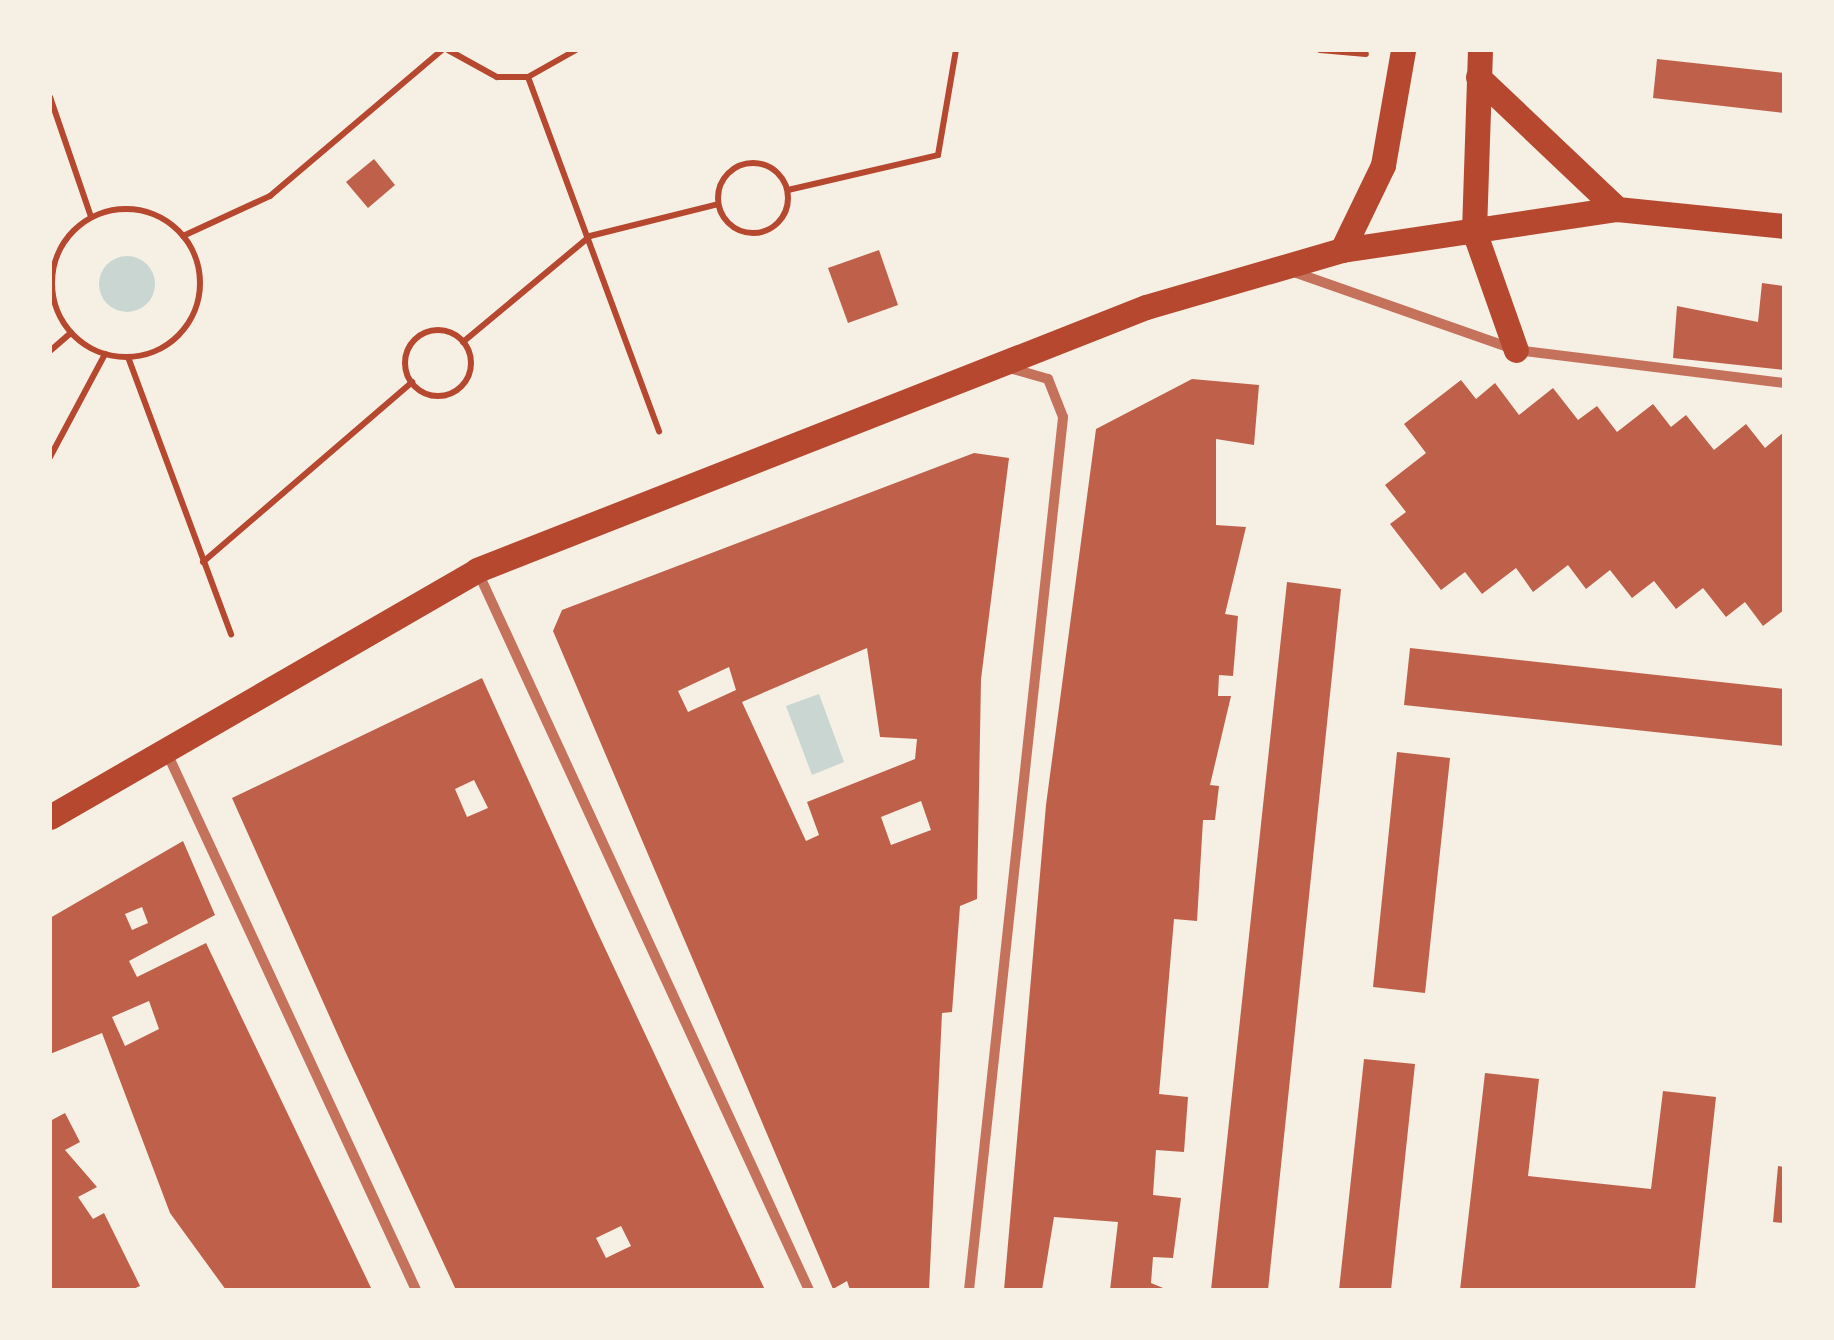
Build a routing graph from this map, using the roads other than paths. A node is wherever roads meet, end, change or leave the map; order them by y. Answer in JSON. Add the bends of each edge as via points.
{"nodes":[{"id":1,"x":1403,"y":50,"type":"edge"},
{"id":2,"x":1480,"y":50,"type":"edge"},
{"id":3,"x":1478,"y":76,"type":"junction"},
{"id":4,"x":1616,"y":209,"type":"junction"},
{"id":5,"x":1784,"y":226,"type":"edge"},
{"id":6,"x":1474,"y":230,"type":"junction"},
{"id":7,"x":1342,"y":250,"type":"junction"},
{"id":8,"x":1282,"y":268,"type":"junction"},
{"id":9,"x":1516,"y":350,"type":"junction"},
{"id":10,"x":986,"y":367,"type":"junction"},
{"id":11,"x":1784,"y":383,"type":"edge"},
{"id":12,"x":477,"y":570,"type":"junction"},
{"id":13,"x":167,"y":753,"type":"junction"},
{"id":14,"x":50,"y":818,"type":"edge"},
{"id":15,"x":416,"y":1290,"type":"edge"},
{"id":16,"x":809,"y":1290,"type":"edge"},
{"id":17,"x":970,"y":1290,"type":"edge"}],
"edges":[{"from":1,"to":7,"type":"main road","via":[[1383,165]]},
{"from":2,"to":3,"type":"main road"},
{"from":3,"to":4,"type":"main road"},
{"from":3,"to":6,"type":"main road"},
{"from":4,"to":5,"type":"main road"},
{"from":4,"to":6,"type":"main road"},
{"from":6,"to":7,"type":"main road"},
{"from":6,"to":9,"type":"main road"},
{"from":7,"to":8,"type":"main road"},
{"from":8,"to":9,"type":"street"},
{"from":8,"to":10,"type":"main road","via":[[1146,306]]},
{"from":9,"to":11,"type":"street"},
{"from":10,"to":12,"type":"main road"},
{"from":10,"to":17,"type":"street","via":[[1048,378],[1063,418]]},
{"from":12,"to":13,"type":"main road"},
{"from":12,"to":16,"type":"street"},
{"from":13,"to":14,"type":"main road"},
{"from":13,"to":15,"type":"street"}]}
